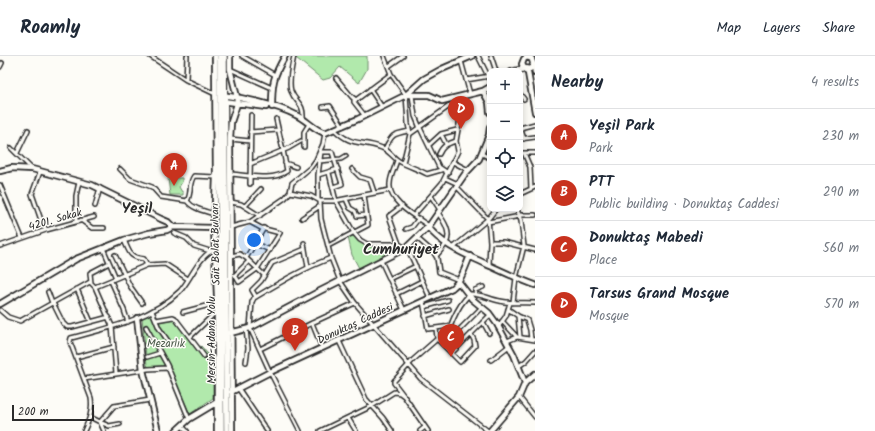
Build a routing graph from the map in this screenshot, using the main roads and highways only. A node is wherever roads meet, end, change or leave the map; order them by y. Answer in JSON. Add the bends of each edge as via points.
{"nodes":[{"id":1,"x":220,"y":56,"type":"edge"},
{"id":2,"x":224,"y":56,"type":"edge"},
{"id":3,"x":219,"y":98,"type":"junction"},
{"id":4,"x":221,"y":431,"type":"edge"},
{"id":5,"x":227,"y":431,"type":"edge"}],
"edges":[{"from":1,"to":3,"type":"highway","name":"Mersin-Adana Yolu"},
{"from":2,"to":3,"type":"highway","name":"Sait Bolat Bulvarı"},
{"from":3,"to":4,"type":"highway","name":"Mersin-Adana Yolu"},
{"from":3,"to":5,"type":"highway","name":"Sait Bolat Bulvarı","via":[[229,333]]}]}
